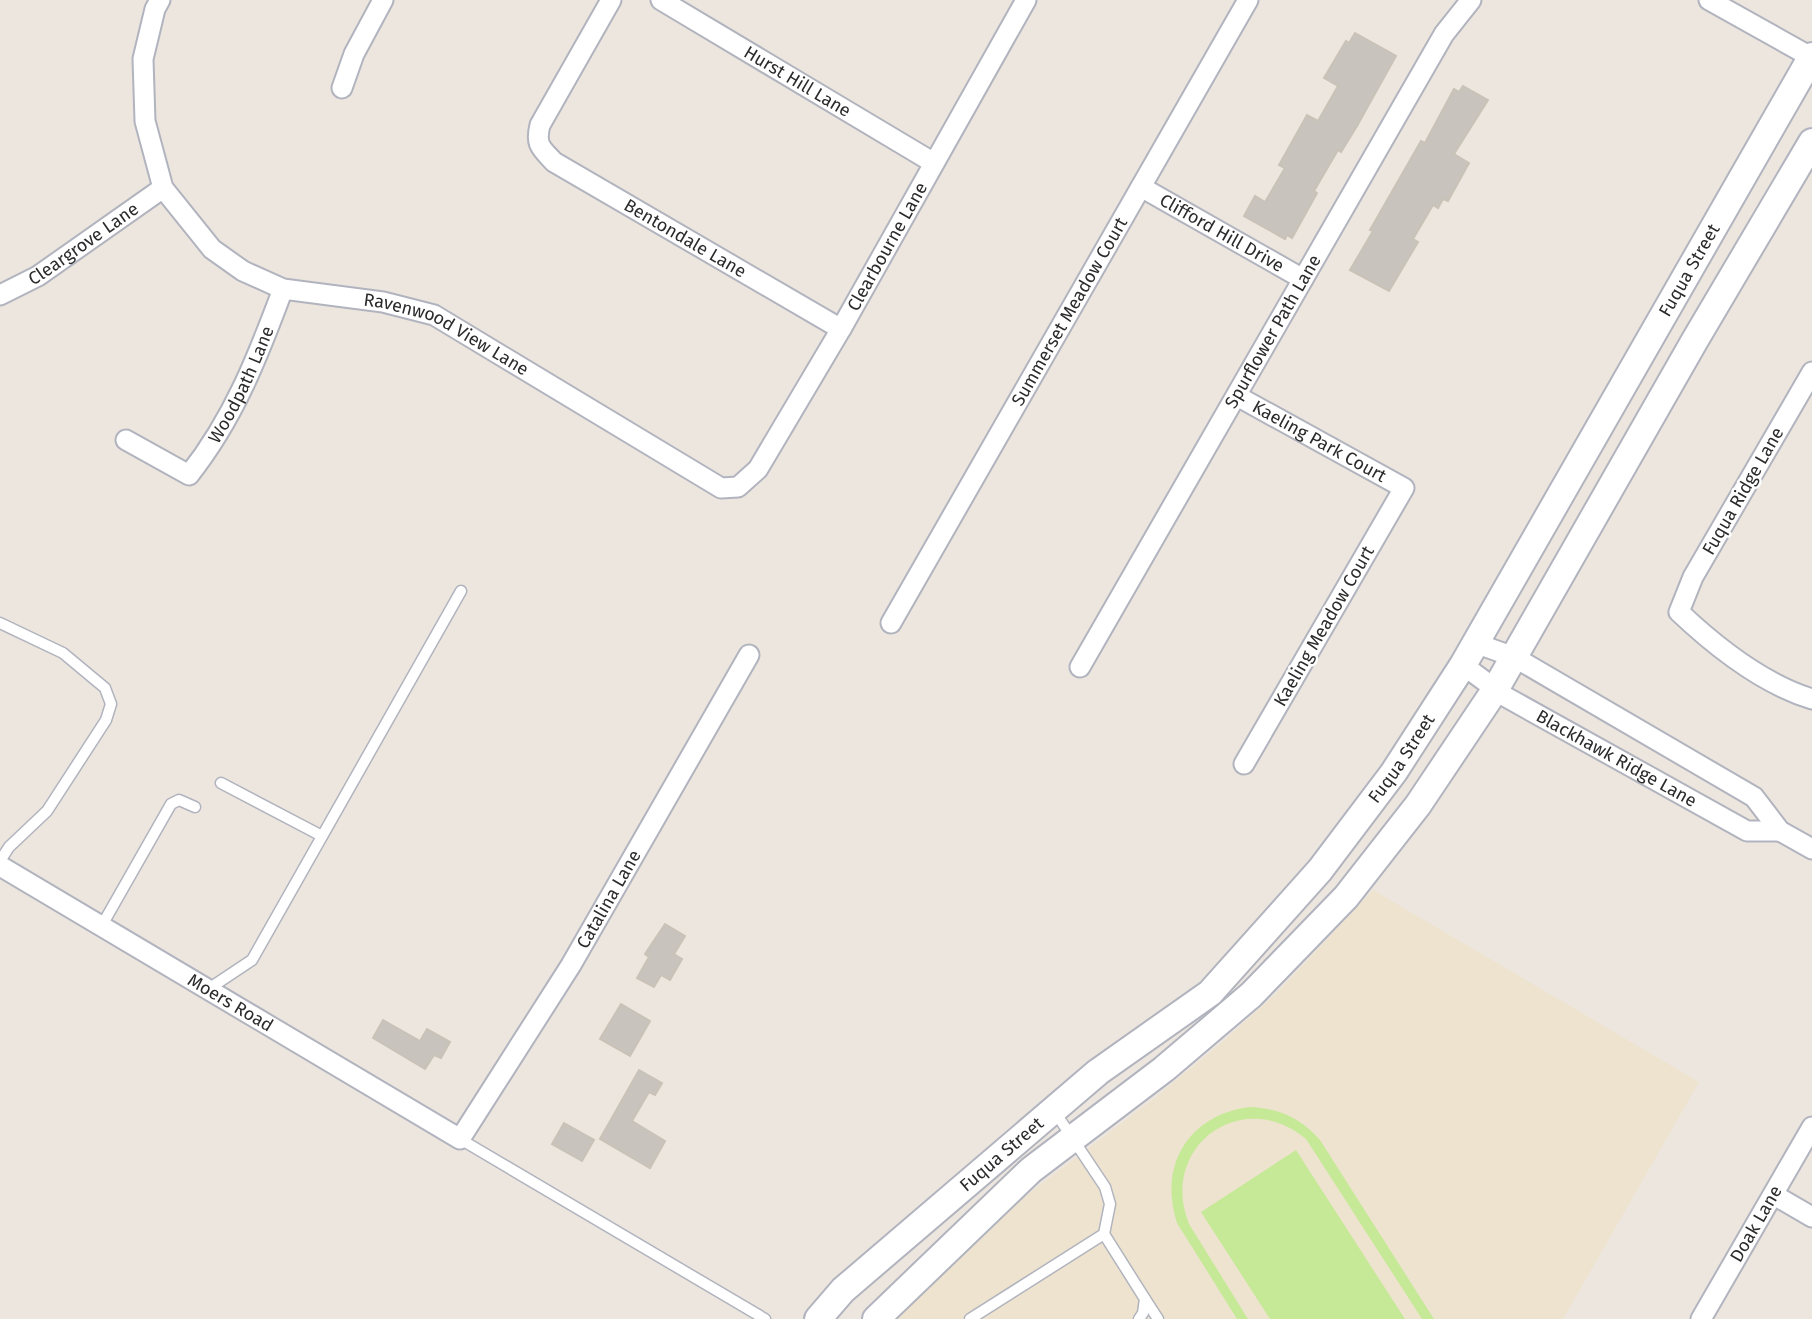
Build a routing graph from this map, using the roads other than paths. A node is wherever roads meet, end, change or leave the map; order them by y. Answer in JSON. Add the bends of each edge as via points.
{"nodes":[{"id":1,"x":160,"y":0,"type":"edge"},
{"id":2,"x":383,"y":0,"type":"edge"},
{"id":3,"x":611,"y":0,"type":"edge"},
{"id":4,"x":662,"y":0,"type":"edge"},
{"id":5,"x":1026,"y":0,"type":"edge"},
{"id":6,"x":1248,"y":0,"type":"edge"},
{"id":7,"x":1471,"y":0,"type":"edge"},
{"id":8,"x":1709,"y":0,"type":"edge"},
{"id":9,"x":1812,"y":57,"type":"edge"},
{"id":10,"x":342,"y":88,"type":"dead end"},
{"id":11,"x":1812,"y":142,"type":"edge"},
{"id":12,"x":934,"y":163,"type":"junction"},
{"id":13,"x":1141,"y":187,"type":"junction"},
{"id":14,"x":163,"y":188,"type":"junction"},
{"id":15,"x":1303,"y":279,"type":"junction"},
{"id":16,"x":283,"y":289,"type":"junction"},
{"id":17,"x":0,"y":295,"type":"edge"},
{"id":18,"x":1660,"y":320,"type":"junction"},
{"id":19,"x":841,"y":329,"type":"junction"},
{"id":20,"x":1695,"y":340,"type":"junction"},
{"id":21,"x":1812,"y":372,"type":"edge"},
{"id":22,"x":1237,"y":396,"type":"junction"},
{"id":23,"x":126,"y":440,"type":"dead end"},
{"id":24,"x":738,"y":488,"type":"joint"},
{"id":25,"x":1404,"y":488,"type":"joint"},
{"id":26,"x":461,"y":591,"type":"dead end"},
{"id":27,"x":0,"y":623,"type":"edge"},
{"id":28,"x":891,"y":623,"type":"dead end"},
{"id":29,"x":1469,"y":654,"type":"junction"},
{"id":30,"x":749,"y":655,"type":"dead end"},
{"id":31,"x":1514,"y":657,"type":"junction"},
{"id":32,"x":1080,"y":667,"type":"dead end"},
{"id":33,"x":1494,"y":690,"type":"junction"},
{"id":34,"x":1812,"y":699,"type":"edge"},
{"id":35,"x":1244,"y":764,"type":"dead end"},
{"id":36,"x":221,"y":783,"type":"dead end"},
{"id":37,"x":195,"y":807,"type":"dead end"},
{"id":38,"x":1780,"y":831,"type":"junction"},
{"id":39,"x":322,"y":836,"type":"junction"},
{"id":40,"x":1812,"y":849,"type":"edge"},
{"id":41,"x":0,"y":861,"type":"edge"},
{"id":42,"x":0,"y":866,"type":"edge"},
{"id":43,"x":101,"y":927,"type":"junction"},
{"id":44,"x":206,"y":990,"type":"junction"},
{"id":45,"x":1053,"y":1110,"type":"junction"},
{"id":46,"x":1812,"y":1127,"type":"edge"},
{"id":47,"x":1073,"y":1138,"type":"junction"},
{"id":48,"x":460,"y":1139,"type":"junction"},
{"id":49,"x":1774,"y":1195,"type":"junction"},
{"id":50,"x":1812,"y":1217,"type":"edge"},
{"id":51,"x":1104,"y":1234,"type":"junction"},
{"id":52,"x":1145,"y":1299,"type":"junction"},
{"id":53,"x":765,"y":1319,"type":"edge"},
{"id":54,"x":818,"y":1319,"type":"edge"},
{"id":55,"x":876,"y":1319,"type":"edge"},
{"id":56,"x":970,"y":1319,"type":"edge"},
{"id":57,"x":1139,"y":1319,"type":"edge"},
{"id":58,"x":1158,"y":1319,"type":"edge"},
{"id":59,"x":1701,"y":1319,"type":"edge"}],
"edges":[{"from":1,"to":14,"type":"street","via":[[143,59],[145,121]]},
{"from":2,"to":10,"type":"street"},
{"from":3,"to":19,"type":"street","name":"Bentondale Lane","via":[[540,125],[537,139],[554,163]]},
{"from":4,"to":12,"type":"street","name":"Hurst Hill Lane"},
{"from":5,"to":12,"type":"street","name":"Clearbourne Lane"},
{"from":6,"to":13,"type":"street","name":"Summerset Meadow Court"},
{"from":7,"to":15,"type":"street","name":"Spurflower Path Lane","via":[[1444,34]]},
{"from":8,"to":9,"type":"street"},
{"from":9,"to":18,"type":"main road","name":"Fuqua Street"},
{"from":11,"to":20,"type":"main road","name":"Fuqua Street"},
{"from":12,"to":19,"type":"street","name":"Clearbourne Lane"},
{"from":13,"to":15,"type":"street","name":"Clifford Hill Drive"},
{"from":13,"to":28,"type":"street","name":"Summerset Meadow Court"},
{"from":14,"to":16,"type":"street","name":"Ravenwood View Lane","via":[[212,250]]},
{"from":14,"to":17,"type":"street","name":"Cleargrove Lane","via":[[38,276]]},
{"from":15,"to":22,"type":"street","name":"Spurflower Path Lane"},
{"from":16,"to":23,"type":"street","name":"Woodpath Lane","via":[[242,393],[189,475]]},
{"from":16,"to":24,"type":"street","name":"Ravenwood View Lane","via":[[383,302],[434,315],[721,488]]},
{"from":18,"to":20,"type":"main road"},
{"from":18,"to":29,"type":"main road","name":"Fuqua Street"},
{"from":19,"to":24,"type":"street","name":"Clearbourne Lane","via":[[758,469]]},
{"from":20,"to":31,"type":"main road","name":"Fuqua Street"},
{"from":21,"to":34,"type":"street","name":"Fuqua Ridge Lane","via":[[1693,577],[1679,612],[1714,645],[1786,689]]},
{"from":22,"to":25,"type":"street","name":"Kaeling Park Court"},
{"from":22,"to":32,"type":"street","name":"Spurflower Path Lane"},
{"from":25,"to":35,"type":"street","name":"Kaeling Meadow Court"},
{"from":26,"to":39,"type":"lane"},
{"from":27,"to":41,"type":"lane","via":[[62,653],[105,688],[111,705],[47,811]]},
{"from":29,"to":31,"type":"street","name":"Blackhawk Ridge Lane"},
{"from":29,"to":33,"type":"street","name":"Blackhawk Ridge Lane"},
{"from":29,"to":45,"type":"main road","name":"Fuqua Street","via":[[1394,772],[1320,870],[1210,993],[1098,1072]]},
{"from":30,"to":48,"type":"street","name":"Catalina Lane","via":[[571,965]]},
{"from":31,"to":33,"type":"main road","name":"Fuqua Street"},
{"from":31,"to":38,"type":"street","name":"Blackhawk Ridge Lane","via":[[1754,797]]},
{"from":33,"to":38,"type":"street","name":"Blackhawk Ridge Lane","via":[[1747,831]]},
{"from":33,"to":47,"type":"main road","name":"Fuqua Street","via":[[1418,805],[1346,897],[1251,995]]},
{"from":36,"to":39,"type":"lane"},
{"from":37,"to":43,"type":"lane","via":[[179,800],[171,804]]},
{"from":38,"to":40,"type":"street","name":"Blackhawk Ridge Lane"},
{"from":39,"to":44,"type":"lane","via":[[252,960]]},
{"from":42,"to":43,"type":"street","name":"Moers Road"},
{"from":43,"to":44,"type":"street","name":"Moers Road"},
{"from":44,"to":48,"type":"street","name":"Moers Road"},
{"from":45,"to":47,"type":"lane"},
{"from":45,"to":54,"type":"main road","name":"Fuqua Street","via":[[843,1290]]},
{"from":46,"to":49,"type":"street","name":"Doak Lane"},
{"from":47,"to":51,"type":"lane","via":[[1105,1187],[1110,1204]]},
{"from":47,"to":55,"type":"main road","name":"Fuqua Street","via":[[1031,1170]]},
{"from":48,"to":53,"type":"lane"},
{"from":49,"to":50,"type":"street"},
{"from":49,"to":59,"type":"street","name":"Doak Lane"},
{"from":51,"to":52,"type":"lane"},
{"from":51,"to":56,"type":"lane"},
{"from":52,"to":57,"type":"lane"},
{"from":52,"to":58,"type":"lane"}]}
